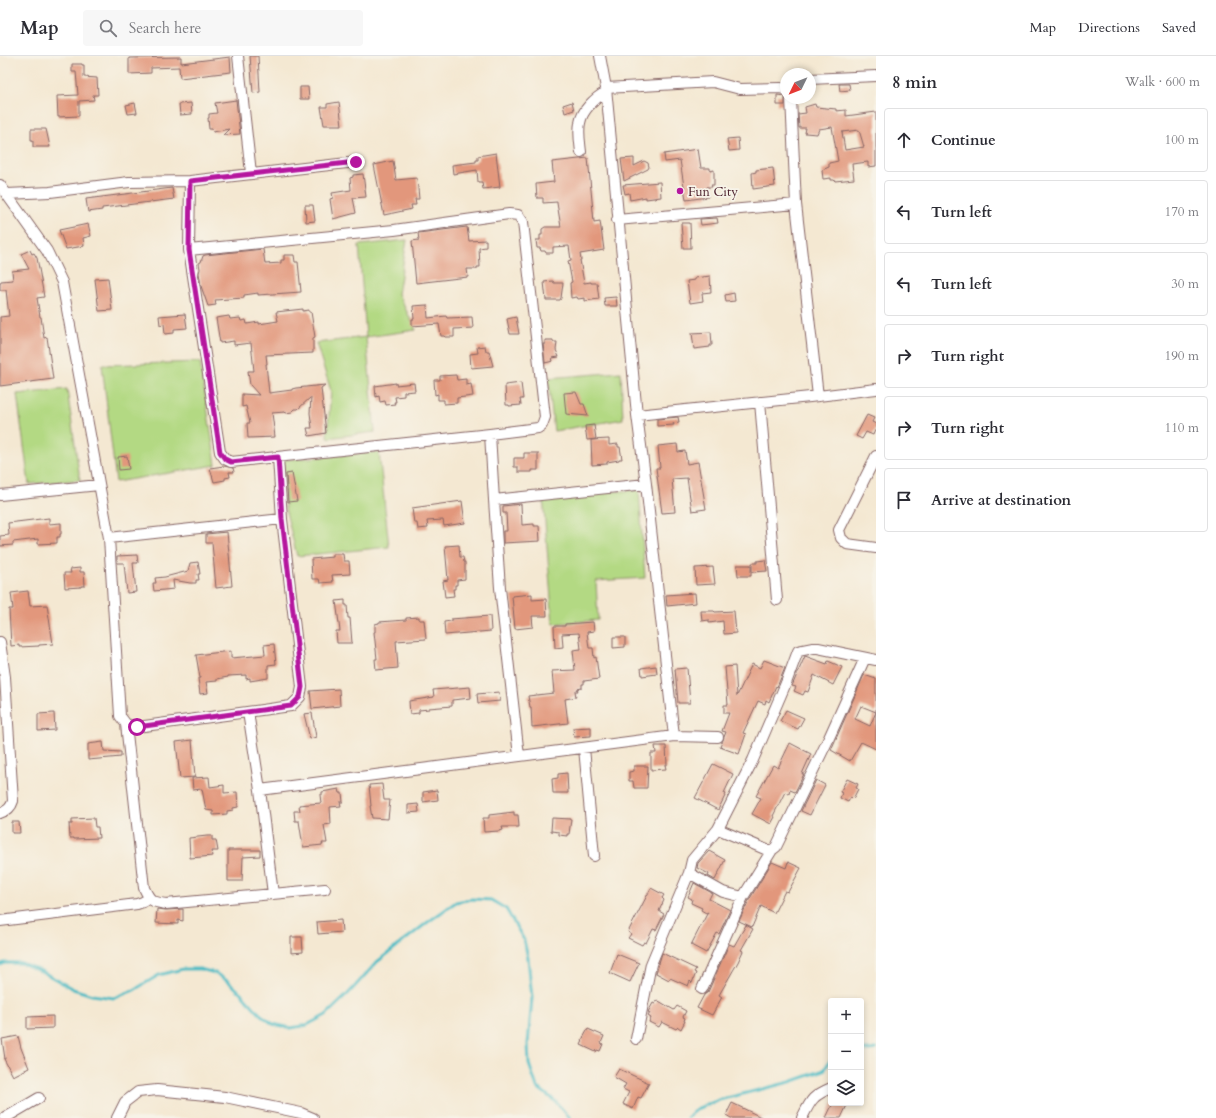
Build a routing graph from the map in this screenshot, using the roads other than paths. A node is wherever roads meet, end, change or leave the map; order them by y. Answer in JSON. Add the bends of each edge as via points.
{"nodes":[{"id":1,"x":238,"y":56,"type":"edge"},
{"id":2,"x":600,"y":56,"type":"edge"},
{"id":3,"x":876,"y":76,"type":"edge"},
{"id":4,"x":816,"y":79,"type":"edge"},
{"id":5,"x":780,"y":88,"type":"edge"},
{"id":6,"x":606,"y":90,"type":"junction"},
{"id":7,"x":791,"y":104,"type":"edge"},
{"id":8,"x":581,"y":152,"type":"dead end"},
{"id":9,"x":356,"y":162,"type":"dead end"},
{"id":10,"x":251,"y":173,"type":"junction"},
{"id":11,"x":190,"y":181,"type":"junction"},
{"id":12,"x":0,"y":185,"type":"edge"},
{"id":13,"x":6,"y":194,"type":"junction"},
{"id":14,"x":796,"y":204,"type":"junction"},
{"id":15,"x":617,"y":220,"type":"junction"},
{"id":16,"x":189,"y":250,"type":"junction"},
{"id":17,"x":876,"y":389,"type":"edge"},
{"id":18,"x":818,"y":396,"type":"junction"},
{"id":19,"x":760,"y":402,"type":"junction"},
{"id":20,"x":637,"y":415,"type":"junction"},
{"id":21,"x":490,"y":434,"type":"junction"},
{"id":22,"x":876,"y":456,"type":"edge"},
{"id":23,"x":278,"y":457,"type":"junction"},
{"id":24,"x":646,"y":484,"type":"junction"},
{"id":25,"x":99,"y":485,"type":"junction"},
{"id":26,"x":0,"y":495,"type":"edge"},
{"id":27,"x":494,"y":500,"type":"junction"},
{"id":28,"x":282,"y":519,"type":"junction"},
{"id":29,"x":109,"y":538,"type":"junction"},
{"id":30,"x":876,"y":548,"type":"edge"},
{"id":31,"x":777,"y":600,"type":"dead end"},
{"id":32,"x":0,"y":642,"type":"edge"},
{"id":33,"x":865,"y":658,"type":"junction"},
{"id":34,"x":876,"y":660,"type":"edge"},
{"id":35,"x":248,"y":712,"type":"junction"},
{"id":36,"x":126,"y":724,"type":"junction"},
{"id":37,"x":674,"y":736,"type":"junction"},
{"id":38,"x":718,"y":736,"type":"dead end"},
{"id":39,"x":584,"y":748,"type":"junction"},
{"id":40,"x":5,"y":756,"type":"edge"},
{"id":41,"x":519,"y":756,"type":"junction"},
{"id":42,"x":260,"y":790,"type":"junction"},
{"id":43,"x":0,"y":812,"type":"edge"},
{"id":44,"x":718,"y":829,"type":"junction"},
{"id":45,"x":772,"y":850,"type":"junction"},
{"id":46,"x":594,"y":856,"type":"dead end"},
{"id":47,"x":689,"y":873,"type":"junction"},
{"id":48,"x":325,"y":889,"type":"dead end"},
{"id":49,"x":273,"y":894,"type":"junction"},
{"id":50,"x":743,"y":897,"type":"junction"},
{"id":51,"x":149,"y":898,"type":"junction"},
{"id":52,"x":0,"y":921,"type":"edge"},
{"id":53,"x":702,"y":989,"type":"dead end"},
{"id":54,"x":636,"y":1039,"type":"dead end"},
{"id":55,"x":828,"y":1089,"type":"edge"},
{"id":56,"x":39,"y":1098,"type":"dead end"},
{"id":57,"x":5,"y":1118,"type":"edge"},
{"id":58,"x":117,"y":1118,"type":"edge"},
{"id":59,"x":313,"y":1118,"type":"edge"},
{"id":60,"x":802,"y":1118,"type":"edge"}],
"edges":[{"from":1,"to":10,"type":"street"},
{"from":2,"to":6,"type":"street"},
{"from":3,"to":4,"type":"street"},
{"from":5,"to":6,"type":"street","via":[[740,89],[714,82]]},
{"from":6,"to":8,"type":"street","via":[[583,113],[580,123]]},
{"from":6,"to":15,"type":"street"},
{"from":7,"to":14,"type":"street"},
{"from":9,"to":10,"type":"street"},
{"from":10,"to":11,"type":"street"},
{"from":11,"to":13,"type":"street","via":[[129,182],[50,192]]},
{"from":11,"to":16,"type":"street"},
{"from":12,"to":13,"type":"street"},
{"from":13,"to":25,"type":"street","via":[[47,250],[62,282]]},
{"from":14,"to":15,"type":"street"},
{"from":14,"to":18,"type":"street"},
{"from":15,"to":20,"type":"street"},
{"from":16,"to":21,"type":"street","via":[[518,215],[523,222],[545,417],[538,428]]},
{"from":16,"to":23,"type":"street","via":[[220,452],[231,462]]},
{"from":17,"to":18,"type":"street"},
{"from":18,"to":19,"type":"street"},
{"from":19,"to":20,"type":"street"},
{"from":19,"to":31,"type":"street"},
{"from":20,"to":24,"type":"street"},
{"from":21,"to":23,"type":"street"},
{"from":21,"to":27,"type":"street"},
{"from":22,"to":30,"type":"street","via":[[839,530],[841,538],[847,544]]},
{"from":23,"to":28,"type":"street"},
{"from":24,"to":27,"type":"street"},
{"from":24,"to":37,"type":"street"},
{"from":25,"to":26,"type":"street"},
{"from":25,"to":29,"type":"street"},
{"from":27,"to":41,"type":"street","via":[[500,588]]},
{"from":28,"to":29,"type":"street"},
{"from":28,"to":35,"type":"street","via":[[302,687],[300,697],[291,706]]},
{"from":29,"to":36,"type":"street","via":[[120,716]]},
{"from":32,"to":40,"type":"street","via":[[5,677]]},
{"from":33,"to":34,"type":"street"},
{"from":33,"to":44,"type":"street","via":[[818,648],[798,651],[753,760]]},
{"from":33,"to":45,"type":"street","via":[[828,740],[776,847]]},
{"from":35,"to":36,"type":"street","via":[[137,727]]},
{"from":35,"to":42,"type":"street"},
{"from":36,"to":51,"type":"street","via":[[144,888]]},
{"from":37,"to":38,"type":"street"},
{"from":37,"to":39,"type":"street"},
{"from":39,"to":41,"type":"street"},
{"from":39,"to":46,"type":"street"},
{"from":40,"to":43,"type":"street","via":[[13,801],[11,807]]},
{"from":41,"to":42,"type":"street"},
{"from":42,"to":49,"type":"street"},
{"from":44,"to":45,"type":"street"},
{"from":44,"to":47,"type":"street","via":[[692,860]]},
{"from":45,"to":50,"type":"street"},
{"from":47,"to":50,"type":"street","via":[[723,892]]},
{"from":47,"to":54,"type":"street","via":[[651,964]]},
{"from":48,"to":49,"type":"street"},
{"from":49,"to":51,"type":"street","via":[[166,904],[155,903]]},
{"from":50,"to":53,"type":"street"},
{"from":51,"to":52,"type":"street","via":[[137,904]]},
{"from":55,"to":60,"type":"street","via":[[812,1098]]},
{"from":56,"to":57,"type":"street"},
{"from":58,"to":59,"type":"street","via":[[125,1102],[138,1092],[157,1090],[225,1097],[302,1113]]}]}
